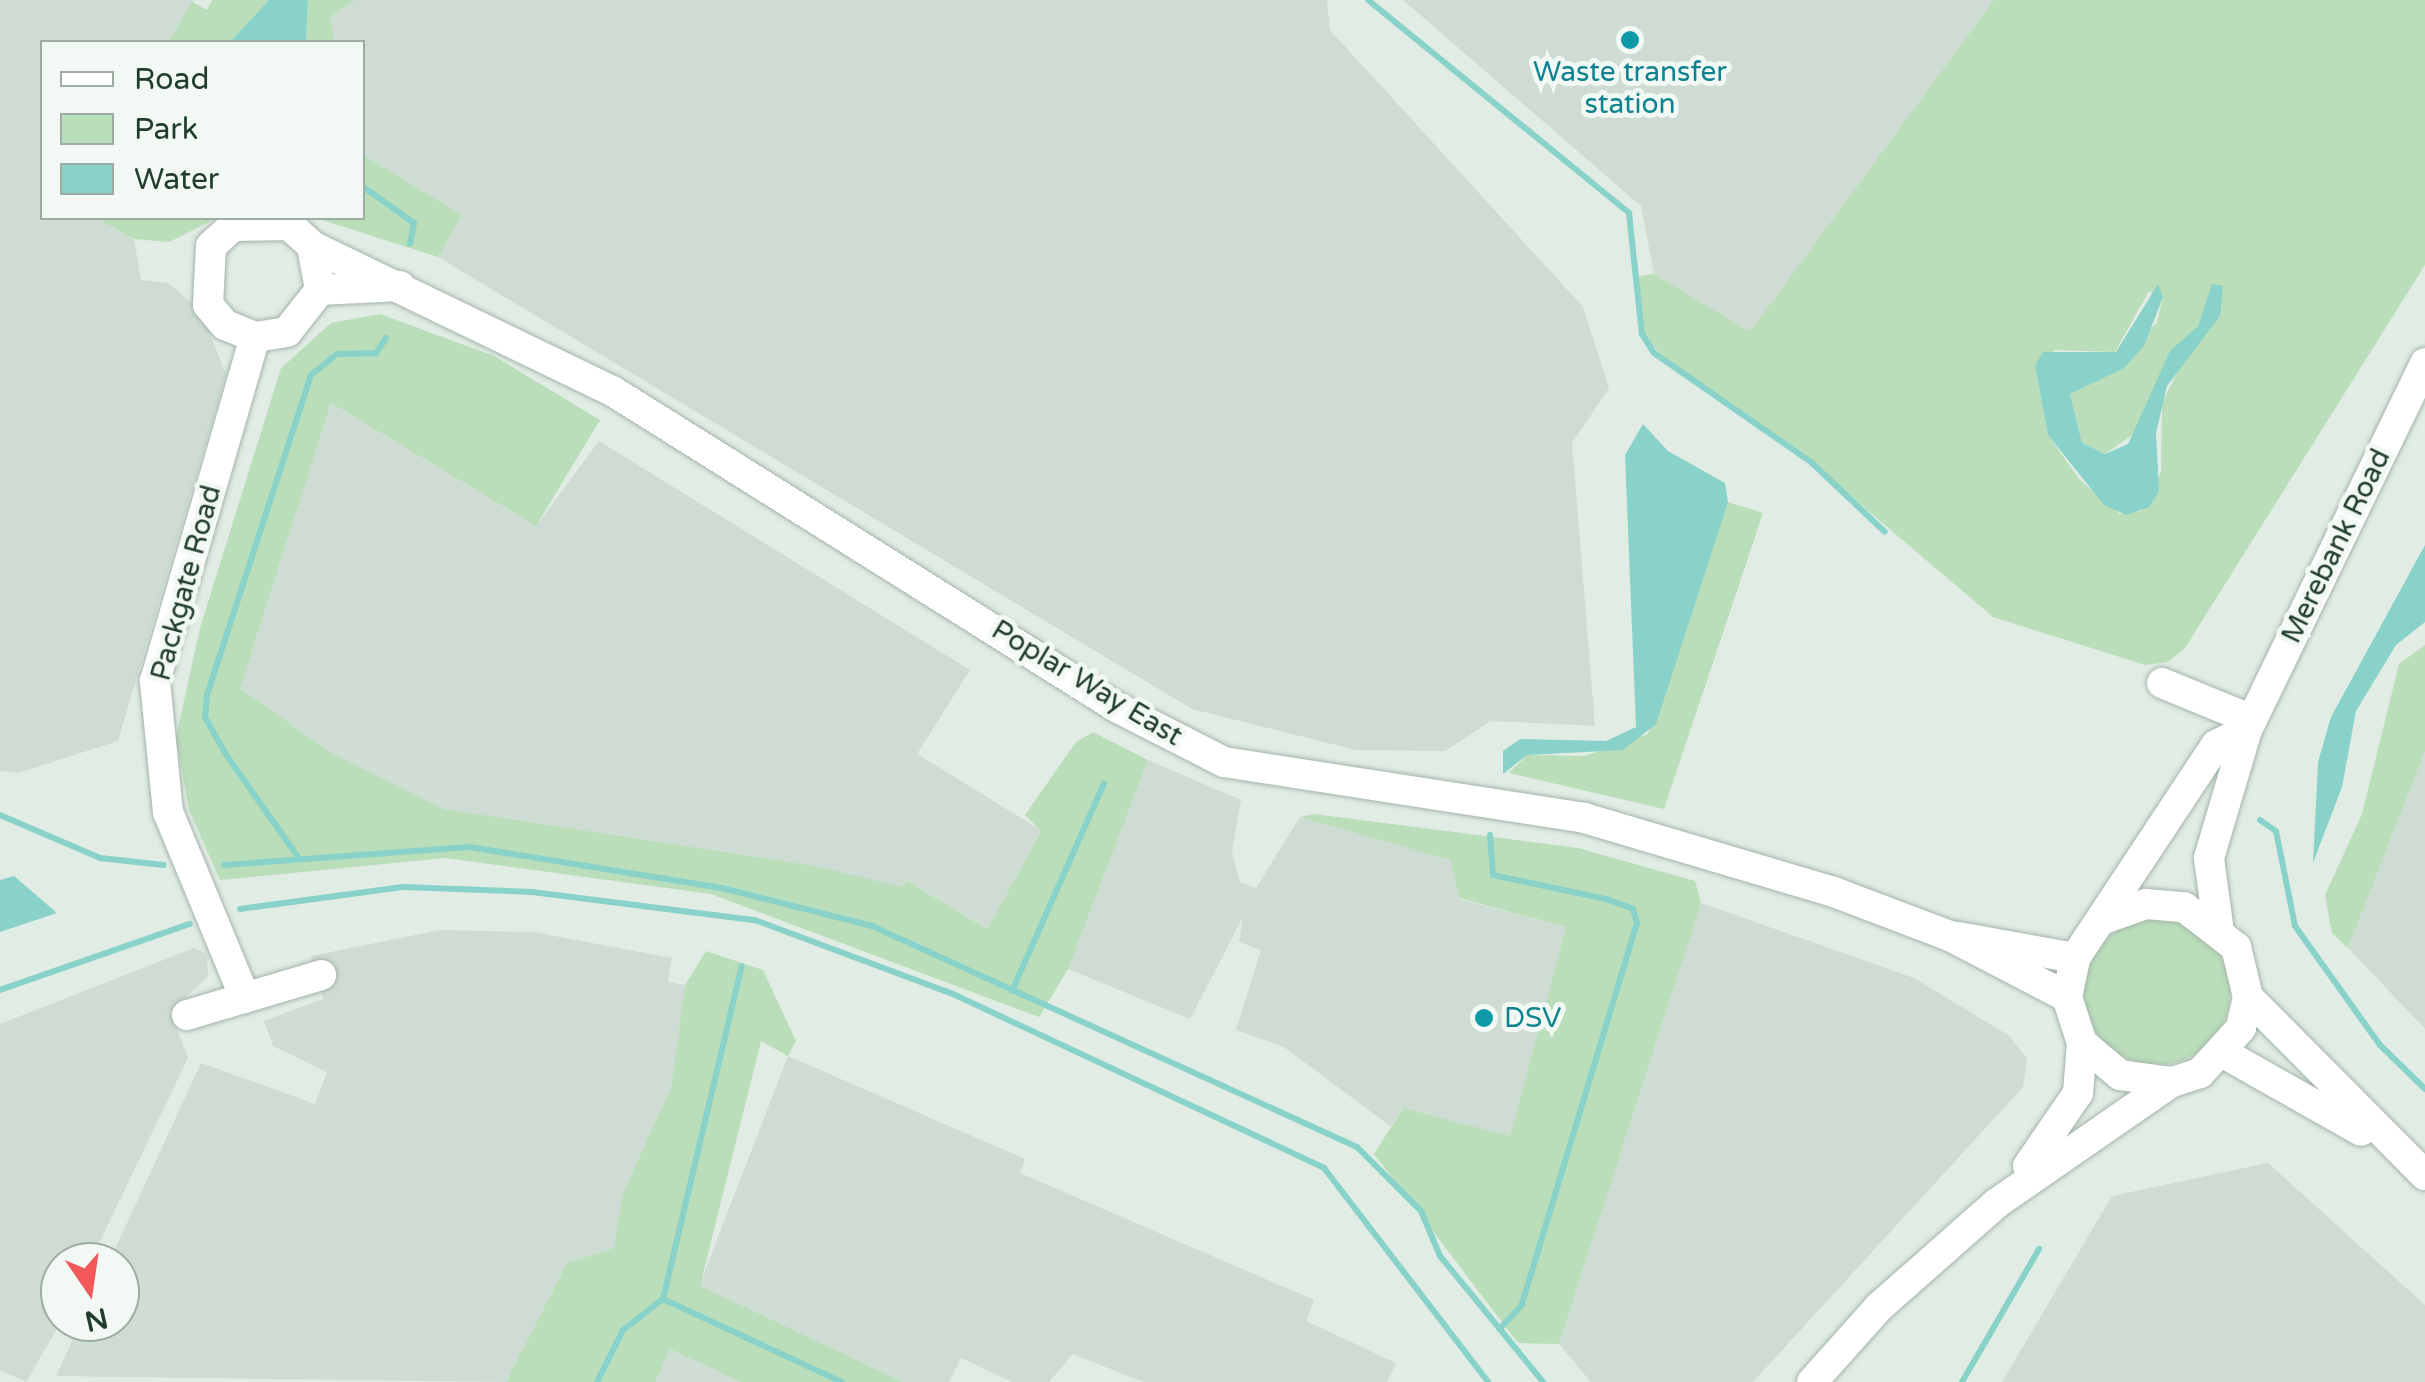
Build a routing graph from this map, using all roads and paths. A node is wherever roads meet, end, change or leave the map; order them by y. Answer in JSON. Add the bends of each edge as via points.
{"nodes":[{"id":1,"x":253,"y":220,"type":"edge"},
{"id":2,"x":268,"y":220,"type":"edge"},
{"id":3,"x":312,"y":246,"type":"junction"},
{"id":4,"x":408,"y":286,"type":"junction"},
{"id":5,"x":320,"y":290,"type":"junction"},
{"id":6,"x":254,"y":337,"type":"junction"},
{"id":7,"x":2425,"y":363,"type":"edge"},
{"id":8,"x":2162,"y":683,"type":"dead end"},
{"id":9,"x":2250,"y":725,"type":"junction"},
{"id":10,"x":2104,"y":919,"type":"junction"},
{"id":11,"x":2218,"y":925,"type":"junction"},
{"id":12,"x":1950,"y":936,"type":"junction"},
{"id":13,"x":2075,"y":958,"type":"junction"},
{"id":14,"x":320,"y":975,"type":"dead end"},
{"id":15,"x":2067,"y":997,"type":"junction"},
{"id":16,"x":245,"y":998,"type":"junction"},
{"id":17,"x":2248,"y":998,"type":"junction"},
{"id":18,"x":187,"y":1015,"type":"dead end"},
{"id":19,"x":2082,"y":1043,"type":"junction"},
{"id":20,"x":2224,"y":1054,"type":"junction"},
{"id":21,"x":2172,"y":1082,"type":"junction"},
{"id":22,"x":2400,"y":1155,"type":"junction"},
{"id":23,"x":2425,"y":1175,"type":"edge"},
{"id":24,"x":1997,"y":1203,"type":"junction"},
{"id":25,"x":1812,"y":1382,"type":"edge"}],
"edges":[{"from":1,"to":6,"type":"street","name":"Poplar Way East","via":[[232,226],[210,246],[208,305]]},
{"from":2,"to":3,"type":"street","name":"Poplar Way East","via":[[289,225]]},
{"from":3,"to":4,"type":"street","name":"Poplar Way East"},
{"from":3,"to":5,"type":"street"},
{"from":4,"to":5,"type":"street","name":"Poplar Way East"},
{"from":4,"to":12,"type":"street","name":"Poplar Way East","via":[[614,392],[1118,708],[1224,762],[1584,818]]},
{"from":5,"to":6,"type":"street","via":[[286,332]]},
{"from":6,"to":16,"type":"street","name":"Packgate Road","via":[[155,681],[168,812]]},
{"from":7,"to":9,"type":"street","name":"Merebank Road"},
{"from":8,"to":9,"type":"street"},
{"from":9,"to":10,"type":"street","name":"Merebank Road","via":[[2216,745]]},
{"from":9,"to":11,"type":"street","name":"Merebank Road","via":[[2209,858]]},
{"from":10,"to":11,"type":"street","via":[[2146,904],[2184,907]]},
{"from":10,"to":13,"type":"street"},
{"from":11,"to":17,"type":"street","via":[[2236,947]]},
{"from":12,"to":13,"type":"street","name":"Poplar Way East"},
{"from":12,"to":15,"type":"street","name":"Poplar Way East"},
{"from":13,"to":15,"type":"street"},
{"from":14,"to":16,"type":"street"},
{"from":15,"to":19,"type":"street"},
{"from":16,"to":18,"type":"street"},
{"from":17,"to":20,"type":"street"},
{"from":17,"to":22,"type":"street"},
{"from":19,"to":21,"type":"street","via":[[2120,1075]]},
{"from":19,"to":24,"type":"street","via":[[2078,1093]]},
{"from":20,"to":21,"type":"street"},
{"from":20,"to":22,"type":"street"},
{"from":21,"to":24,"type":"street"},
{"from":22,"to":23,"type":"street"},
{"from":24,"to":25,"type":"street","via":[[1879,1307]]}]}
